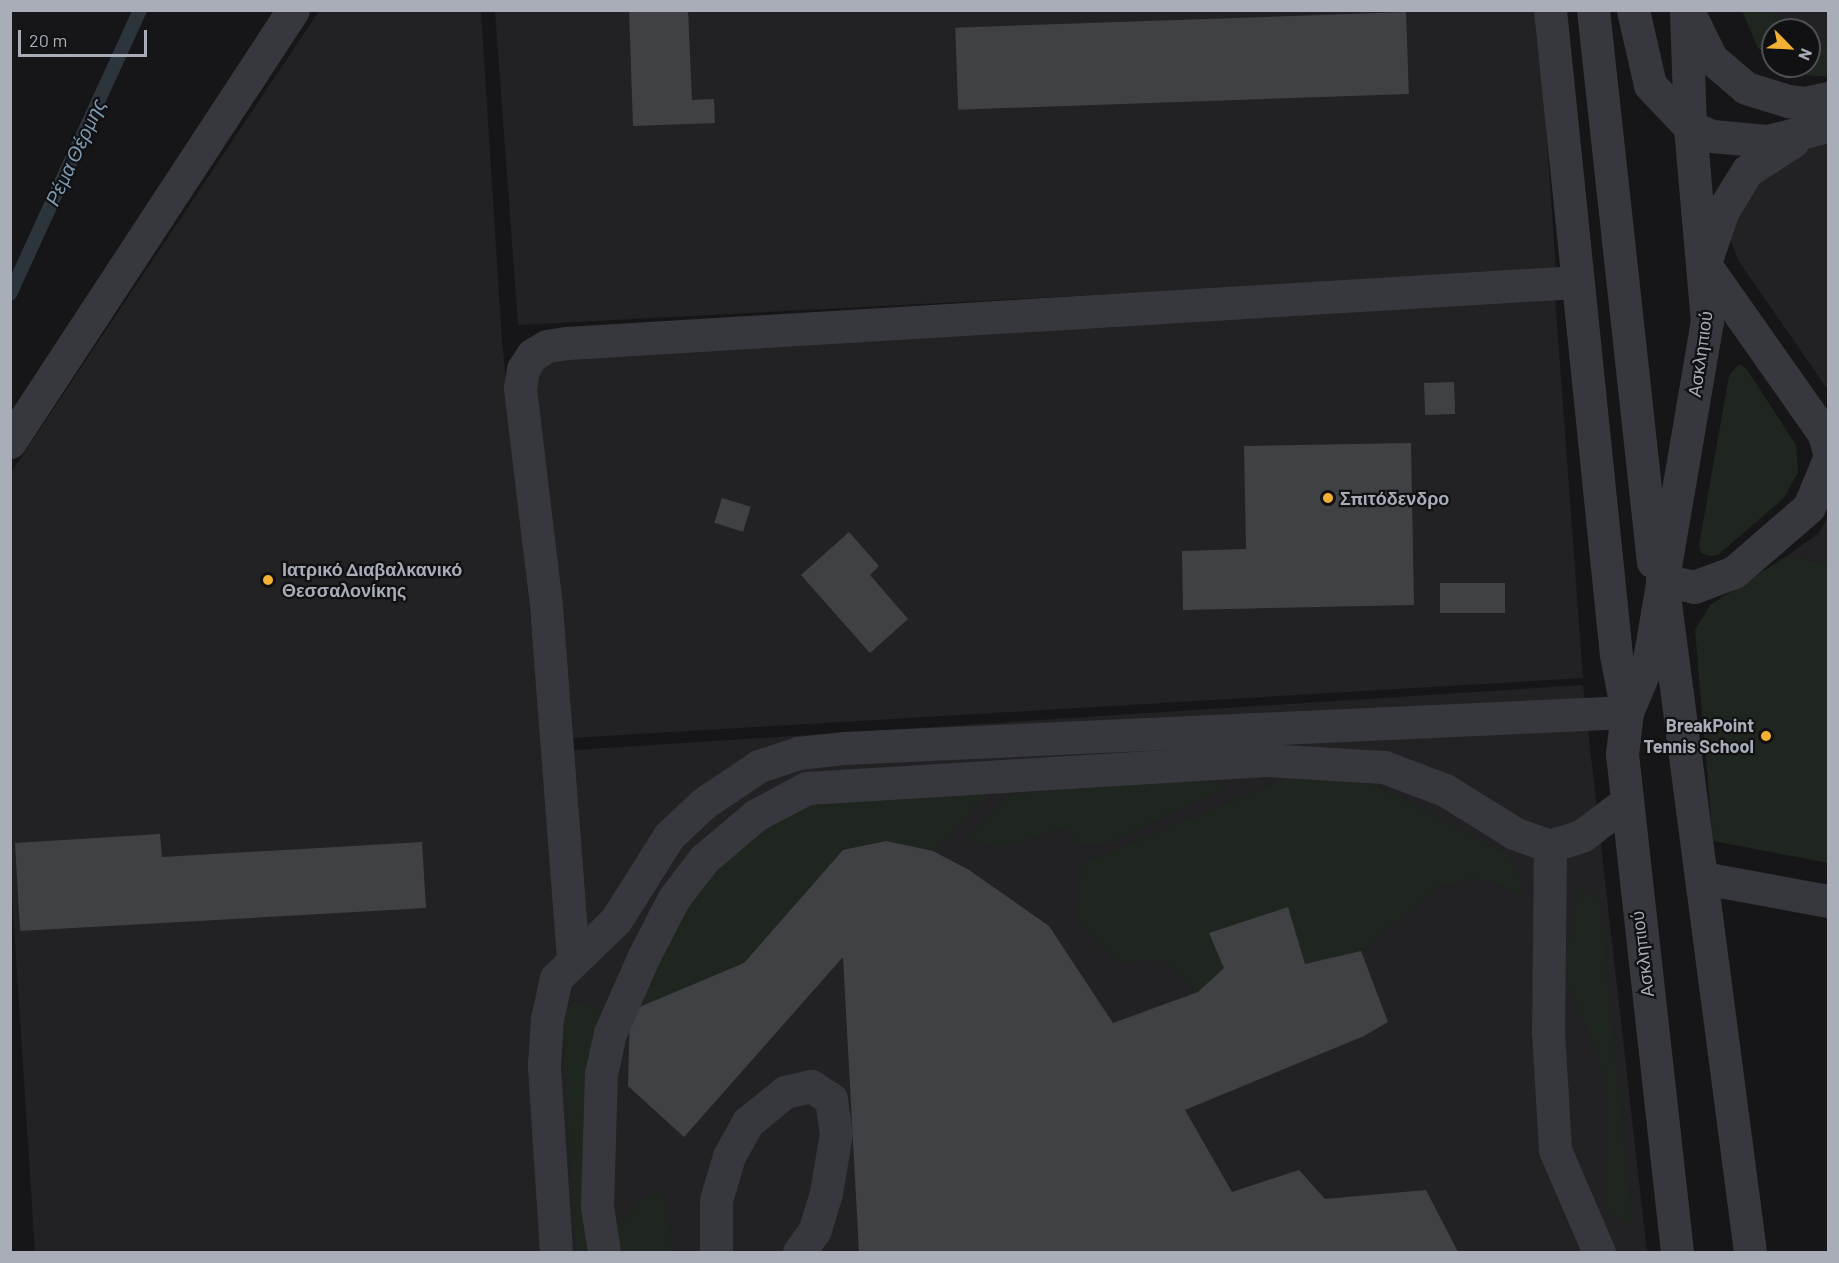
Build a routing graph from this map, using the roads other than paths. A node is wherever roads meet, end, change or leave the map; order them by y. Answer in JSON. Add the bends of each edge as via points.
{"nodes":[{"id":1,"x":293,"y":10,"type":"edge"},
{"id":2,"x":1550,"y":10,"type":"edge"},
{"id":3,"x":1593,"y":10,"type":"edge"},
{"id":4,"x":1633,"y":10,"type":"edge"},
{"id":5,"x":1688,"y":10,"type":"edge"},
{"id":6,"x":1828,"y":98,"type":"edge"},
{"id":7,"x":1690,"y":127,"type":"junction"},
{"id":8,"x":1818,"y":130,"type":"edge"},
{"id":9,"x":1705,"y":264,"type":"junction"},
{"id":10,"x":1577,"y":282,"type":"junction"},
{"id":11,"x":10,"y":442,"type":"edge"},
{"id":12,"x":1828,"y":449,"type":"edge"},
{"id":13,"x":1828,"y":461,"type":"edge"},
{"id":14,"x":1662,"y":580,"type":"junction"},
{"id":15,"x":1649,"y":660,"type":"junction"},
{"id":16,"x":1627,"y":712,"type":"junction"},
{"id":17,"x":1625,"y":803,"type":"junction"},
{"id":18,"x":1550,"y":846,"type":"junction"},
{"id":19,"x":1703,"y":878,"type":"junction"},
{"id":20,"x":1828,"y":901,"type":"edge"},
{"id":21,"x":573,"y":958,"type":"junction"},
{"id":22,"x":556,"y":1252,"type":"edge"},
{"id":23,"x":604,"y":1252,"type":"edge"},
{"id":24,"x":716,"y":1252,"type":"edge"},
{"id":25,"x":799,"y":1252,"type":"edge"},
{"id":26,"x":1599,"y":1252,"type":"edge"},
{"id":27,"x":1677,"y":1252,"type":"edge"},
{"id":28,"x":1750,"y":1252,"type":"edge"}],
"edges":[{"from":1,"to":11,"type":"street"},
{"from":2,"to":10,"type":"street"},
{"from":3,"to":15,"type":"street","name":"Ασκληπιού","via":[[1653,546]]},
{"from":4,"to":7,"type":"street","via":[[1650,85]]},
{"from":5,"to":6,"type":"street","via":[[1711,58],[1746,88],[1772,99],[1796,102]]},
{"from":5,"to":7,"type":"street","name":"Ασκληπιού"},
{"from":7,"to":8,"type":"street","via":[[1743,140],[1767,141]]},
{"from":7,"to":9,"type":"street","name":"Ασκληπιού"},
{"from":8,"to":9,"type":"street","via":[[1766,155],[1747,171],[1723,210]]},
{"from":9,"to":12,"type":"street","via":[[1824,434]]},
{"from":9,"to":14,"type":"street","name":"Ασκληπιού","via":[[1707,322]]},
{"from":10,"to":16,"type":"street","via":[[1616,656]]},
{"from":10,"to":21,"type":"street","via":[[567,343],[548,346],[532,355],[523,369],[520,388],[545,598]]},
{"from":13,"to":14,"type":"street","via":[[1809,507],[1734,572],[1694,587]]},
{"from":14,"to":15,"type":"street","name":"Ασκληπιού"},
{"from":14,"to":19,"type":"street"},
{"from":15,"to":16,"type":"street","name":"Ασκληπιού"},
{"from":16,"to":17,"type":"street","name":"Ασκληπιού","via":[[1622,754]]},
{"from":16,"to":21,"type":"street","via":[[1326,728],[1078,734],[798,753],[759,766],[704,803],[669,836],[616,920]]},
{"from":17,"to":18,"type":"street","via":[[1583,835]]},
{"from":17,"to":27,"type":"street","name":"Ασκληπιού"},
{"from":18,"to":23,"type":"street","via":[[1514,832],[1445,790],[1383,767],[1264,760],[807,788],[756,815],[704,859],[674,898],[610,1033],[601,1074],[597,1206]]},
{"from":18,"to":26,"type":"street","via":[[1548,1031],[1555,1150]]},
{"from":19,"to":20,"type":"street"},
{"from":19,"to":28,"type":"street"},
{"from":21,"to":22,"type":"street","via":[[556,978],[547,1019],[544,1065]]},
{"from":24,"to":25,"type":"street","via":[[716,1200],[729,1156],[748,1122],[785,1092],[811,1086],[831,1099],[836,1133],[826,1194],[815,1230]]}]}
